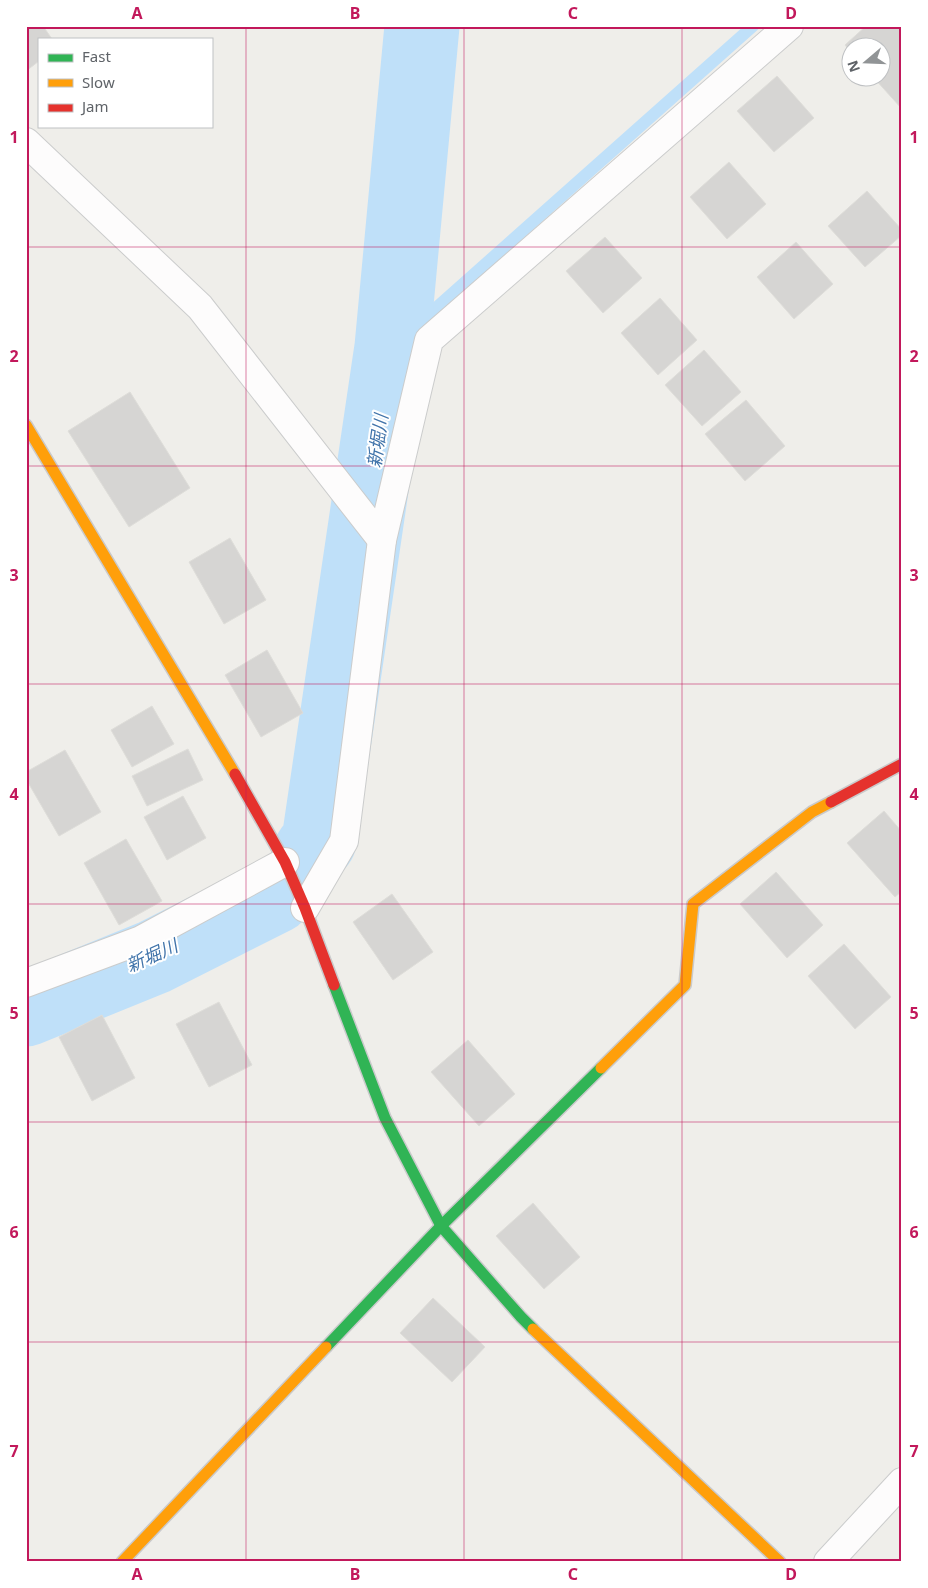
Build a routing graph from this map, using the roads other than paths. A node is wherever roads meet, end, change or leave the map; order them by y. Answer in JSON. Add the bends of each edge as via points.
{"nodes":[{"id":1,"x":789,"y":26,"type":"edge"},
{"id":2,"x":26,"y":142,"type":"edge"},
{"id":3,"x":26,"y":425,"type":"edge"},
{"id":4,"x":381,"y":539,"type":"junction"},
{"id":5,"x":902,"y":764,"type":"edge"},
{"id":6,"x":285,"y":862,"type":"junction"},
{"id":7,"x":305,"y":908,"type":"junction"},
{"id":8,"x":26,"y":983,"type":"edge"},
{"id":9,"x":441,"y":1226,"type":"junction"},
{"id":10,"x":902,"y":1482,"type":"edge"},
{"id":11,"x":122,"y":1562,"type":"edge"},
{"id":12,"x":780,"y":1562,"type":"edge"},
{"id":13,"x":828,"y":1562,"type":"edge"}],
"edges":[{"from":1,"to":4,"type":"street","via":[[429,340]]},
{"from":2,"to":4,"type":"street","via":[[200,306]]},
{"from":3,"to":6,"type":"street"},
{"from":4,"to":7,"type":"street","via":[[344,841]]},
{"from":5,"to":9,"type":"street","via":[[812,812],[693,904],[685,985]]},
{"from":6,"to":7,"type":"street"},
{"from":6,"to":8,"type":"street","via":[[141,940]]},
{"from":7,"to":9,"type":"street","via":[[385,1118]]},
{"from":9,"to":11,"type":"street"},
{"from":9,"to":12,"type":"street","via":[[521,1317]]},
{"from":10,"to":13,"type":"street"}]}
